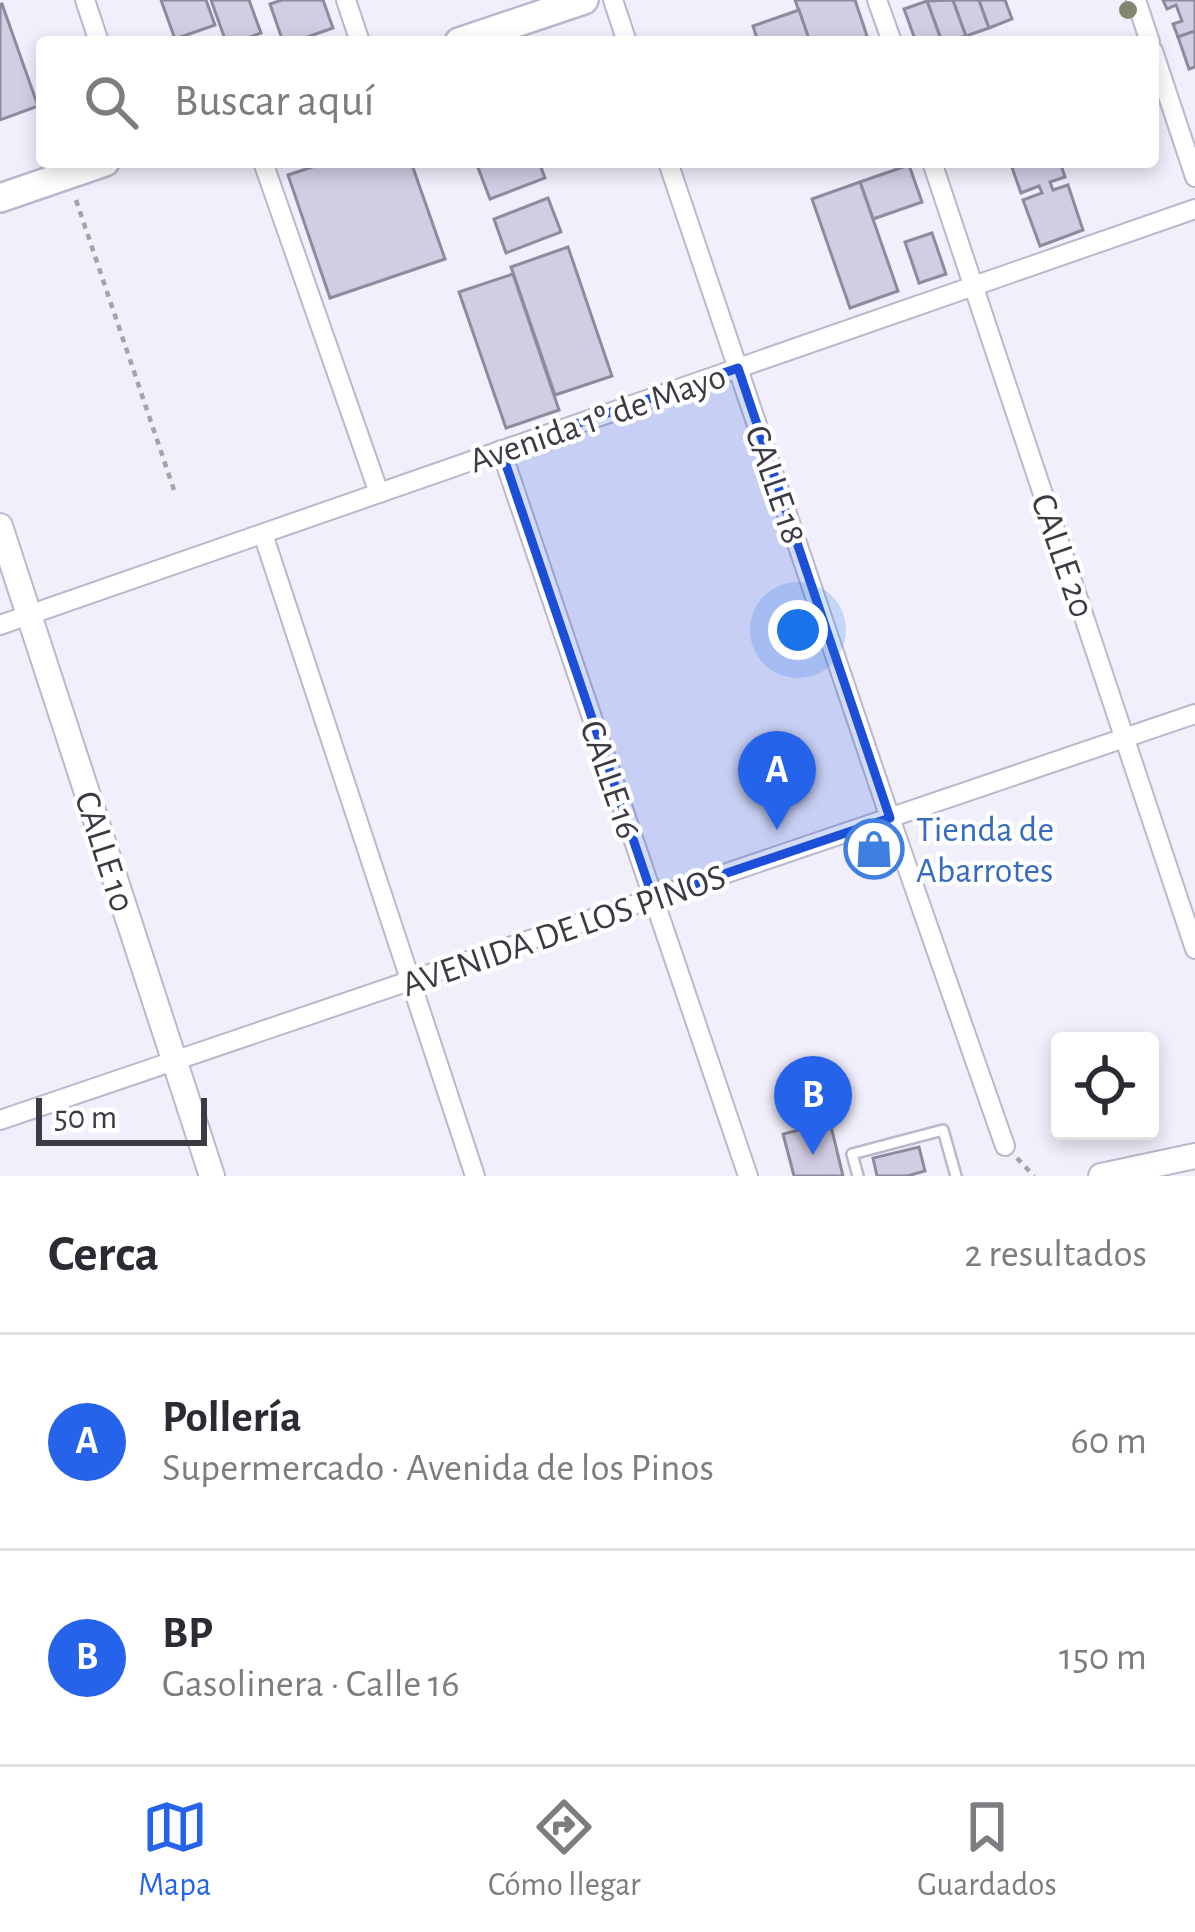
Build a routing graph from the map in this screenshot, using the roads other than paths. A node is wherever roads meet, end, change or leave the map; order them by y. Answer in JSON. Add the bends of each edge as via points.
{"nodes":[{"id":1,"x":85,"y":0,"type":"edge"},
{"id":2,"x":346,"y":0,"type":"edge"},
{"id":3,"x":584,"y":0,"type":"edge"},
{"id":4,"x":613,"y":0,"type":"edge"},
{"id":5,"x":878,"y":0,"type":"edge"},
{"id":6,"x":1136,"y":0,"type":"edge"},
{"id":7,"x":97,"y":36,"type":"edge"},
{"id":8,"x":358,"y":36,"type":"edge"},
{"id":9,"x":477,"y":36,"type":"edge"},
{"id":10,"x":625,"y":36,"type":"edge"},
{"id":11,"x":890,"y":36,"type":"edge"},
{"id":12,"x":1148,"y":36,"type":"edge"},
{"id":13,"x":1159,"y":69,"type":"edge"},
{"id":14,"x":87,"y":168,"type":"edge"},
{"id":15,"x":264,"y":168,"type":"edge"},
{"id":16,"x":670,"y":168,"type":"edge"},
{"id":17,"x":934,"y":168,"type":"edge"},
{"id":18,"x":1195,"y":177,"type":"edge"},
{"id":19,"x":0,"y":197,"type":"edge"},
{"id":20,"x":1195,"y":209,"type":"edge"},
{"id":21,"x":974,"y":286,"type":"junction"},
{"id":22,"x":738,"y":368,"type":"junction"},
{"id":23,"x":501,"y":451,"type":"junction"},
{"id":24,"x":379,"y":493,"type":"junction"},
{"id":25,"x":0,"y":526,"type":"edge"},
{"id":26,"x":263,"y":534,"type":"junction"},
{"id":27,"x":29,"y":615,"type":"junction"},
{"id":28,"x":0,"y":625,"type":"edge"},
{"id":29,"x":1195,"y":714,"type":"edge"},
{"id":30,"x":1125,"y":738,"type":"junction"},
{"id":31,"x":890,"y":818,"type":"junction"},
{"id":32,"x":653,"y":898,"type":"junction"},
{"id":33,"x":1189,"y":917,"type":"edge"},
{"id":34,"x":1195,"y":949,"type":"edge"},
{"id":35,"x":411,"y":980,"type":"junction"},
{"id":36,"x":175,"y":1060,"type":"junction"},
{"id":37,"x":0,"y":1120,"type":"edge"},
{"id":38,"x":1005,"y":1146,"type":"dead end"},
{"id":39,"x":1195,"y":1156,"type":"edge"},
{"id":40,"x":212,"y":1176,"type":"edge"},
{"id":41,"x":475,"y":1176,"type":"edge"},
{"id":42,"x":748,"y":1176,"type":"edge"},
{"id":43,"x":858,"y":1176,"type":"edge"},
{"id":44,"x":956,"y":1176,"type":"edge"},
{"id":45,"x":1101,"y":1176,"type":"edge"}],
"edges":[{"from":1,"to":7,"type":"street"},
{"from":2,"to":8,"type":"street"},
{"from":3,"to":9,"type":"main road"},
{"from":4,"to":10,"type":"street"},
{"from":5,"to":11,"type":"street"},
{"from":6,"to":12,"type":"street"},
{"from":13,"to":18,"type":"street"},
{"from":14,"to":19,"type":"main road"},
{"from":15,"to":24,"type":"street"},
{"from":16,"to":22,"type":"street","name":"CALLE 18"},
{"from":17,"to":21,"type":"street","name":"CALLE 20"},
{"from":20,"to":21,"type":"street","name":"Avenida 1º de Mayo"},
{"from":21,"to":22,"type":"street","name":"Avenida 1º de Mayo"},
{"from":21,"to":30,"type":"street","name":"CALLE 20"},
{"from":22,"to":23,"type":"street","name":"Avenida 1º de Mayo"},
{"from":22,"to":31,"type":"street","name":"CALLE 18"},
{"from":23,"to":24,"type":"street","name":"Avenida 1º de Mayo"},
{"from":23,"to":32,"type":"street","name":"CALLE 16"},
{"from":24,"to":26,"type":"street","name":"Avenida 1º de Mayo"},
{"from":25,"to":27,"type":"street","name":"CALLE 10"},
{"from":26,"to":27,"type":"street","name":"Avenida 1º de Mayo"},
{"from":26,"to":35,"type":"street"},
{"from":27,"to":28,"type":"street","name":"Avenida 1º de Mayo"},
{"from":27,"to":36,"type":"street","name":"CALLE 10"},
{"from":29,"to":30,"type":"street","name":"AVENIDA DE LOS PINOS"},
{"from":30,"to":31,"type":"street","name":"AVENIDA DE LOS PINOS"},
{"from":30,"to":33,"type":"street","name":"CALLE 20"},
{"from":31,"to":32,"type":"street","name":"AVENIDA DE LOS PINOS"},
{"from":31,"to":38,"type":"street","name":"CALLE 18"},
{"from":32,"to":35,"type":"street","name":"AVENIDA DE LOS PINOS"},
{"from":32,"to":42,"type":"street","name":"CALLE 16"},
{"from":33,"to":34,"type":"street","name":"CALLE 20"},
{"from":35,"to":36,"type":"street","name":"AVENIDA DE LOS PINOS"},
{"from":35,"to":41,"type":"street"},
{"from":36,"to":37,"type":"street","name":"AVENIDA DE LOS PINOS"},
{"from":36,"to":40,"type":"street","name":"CALLE 10"},
{"from":39,"to":45,"type":"street"},
{"from":43,"to":44,"type":"lane","via":[[852,1154],[943,1130]]}]}
